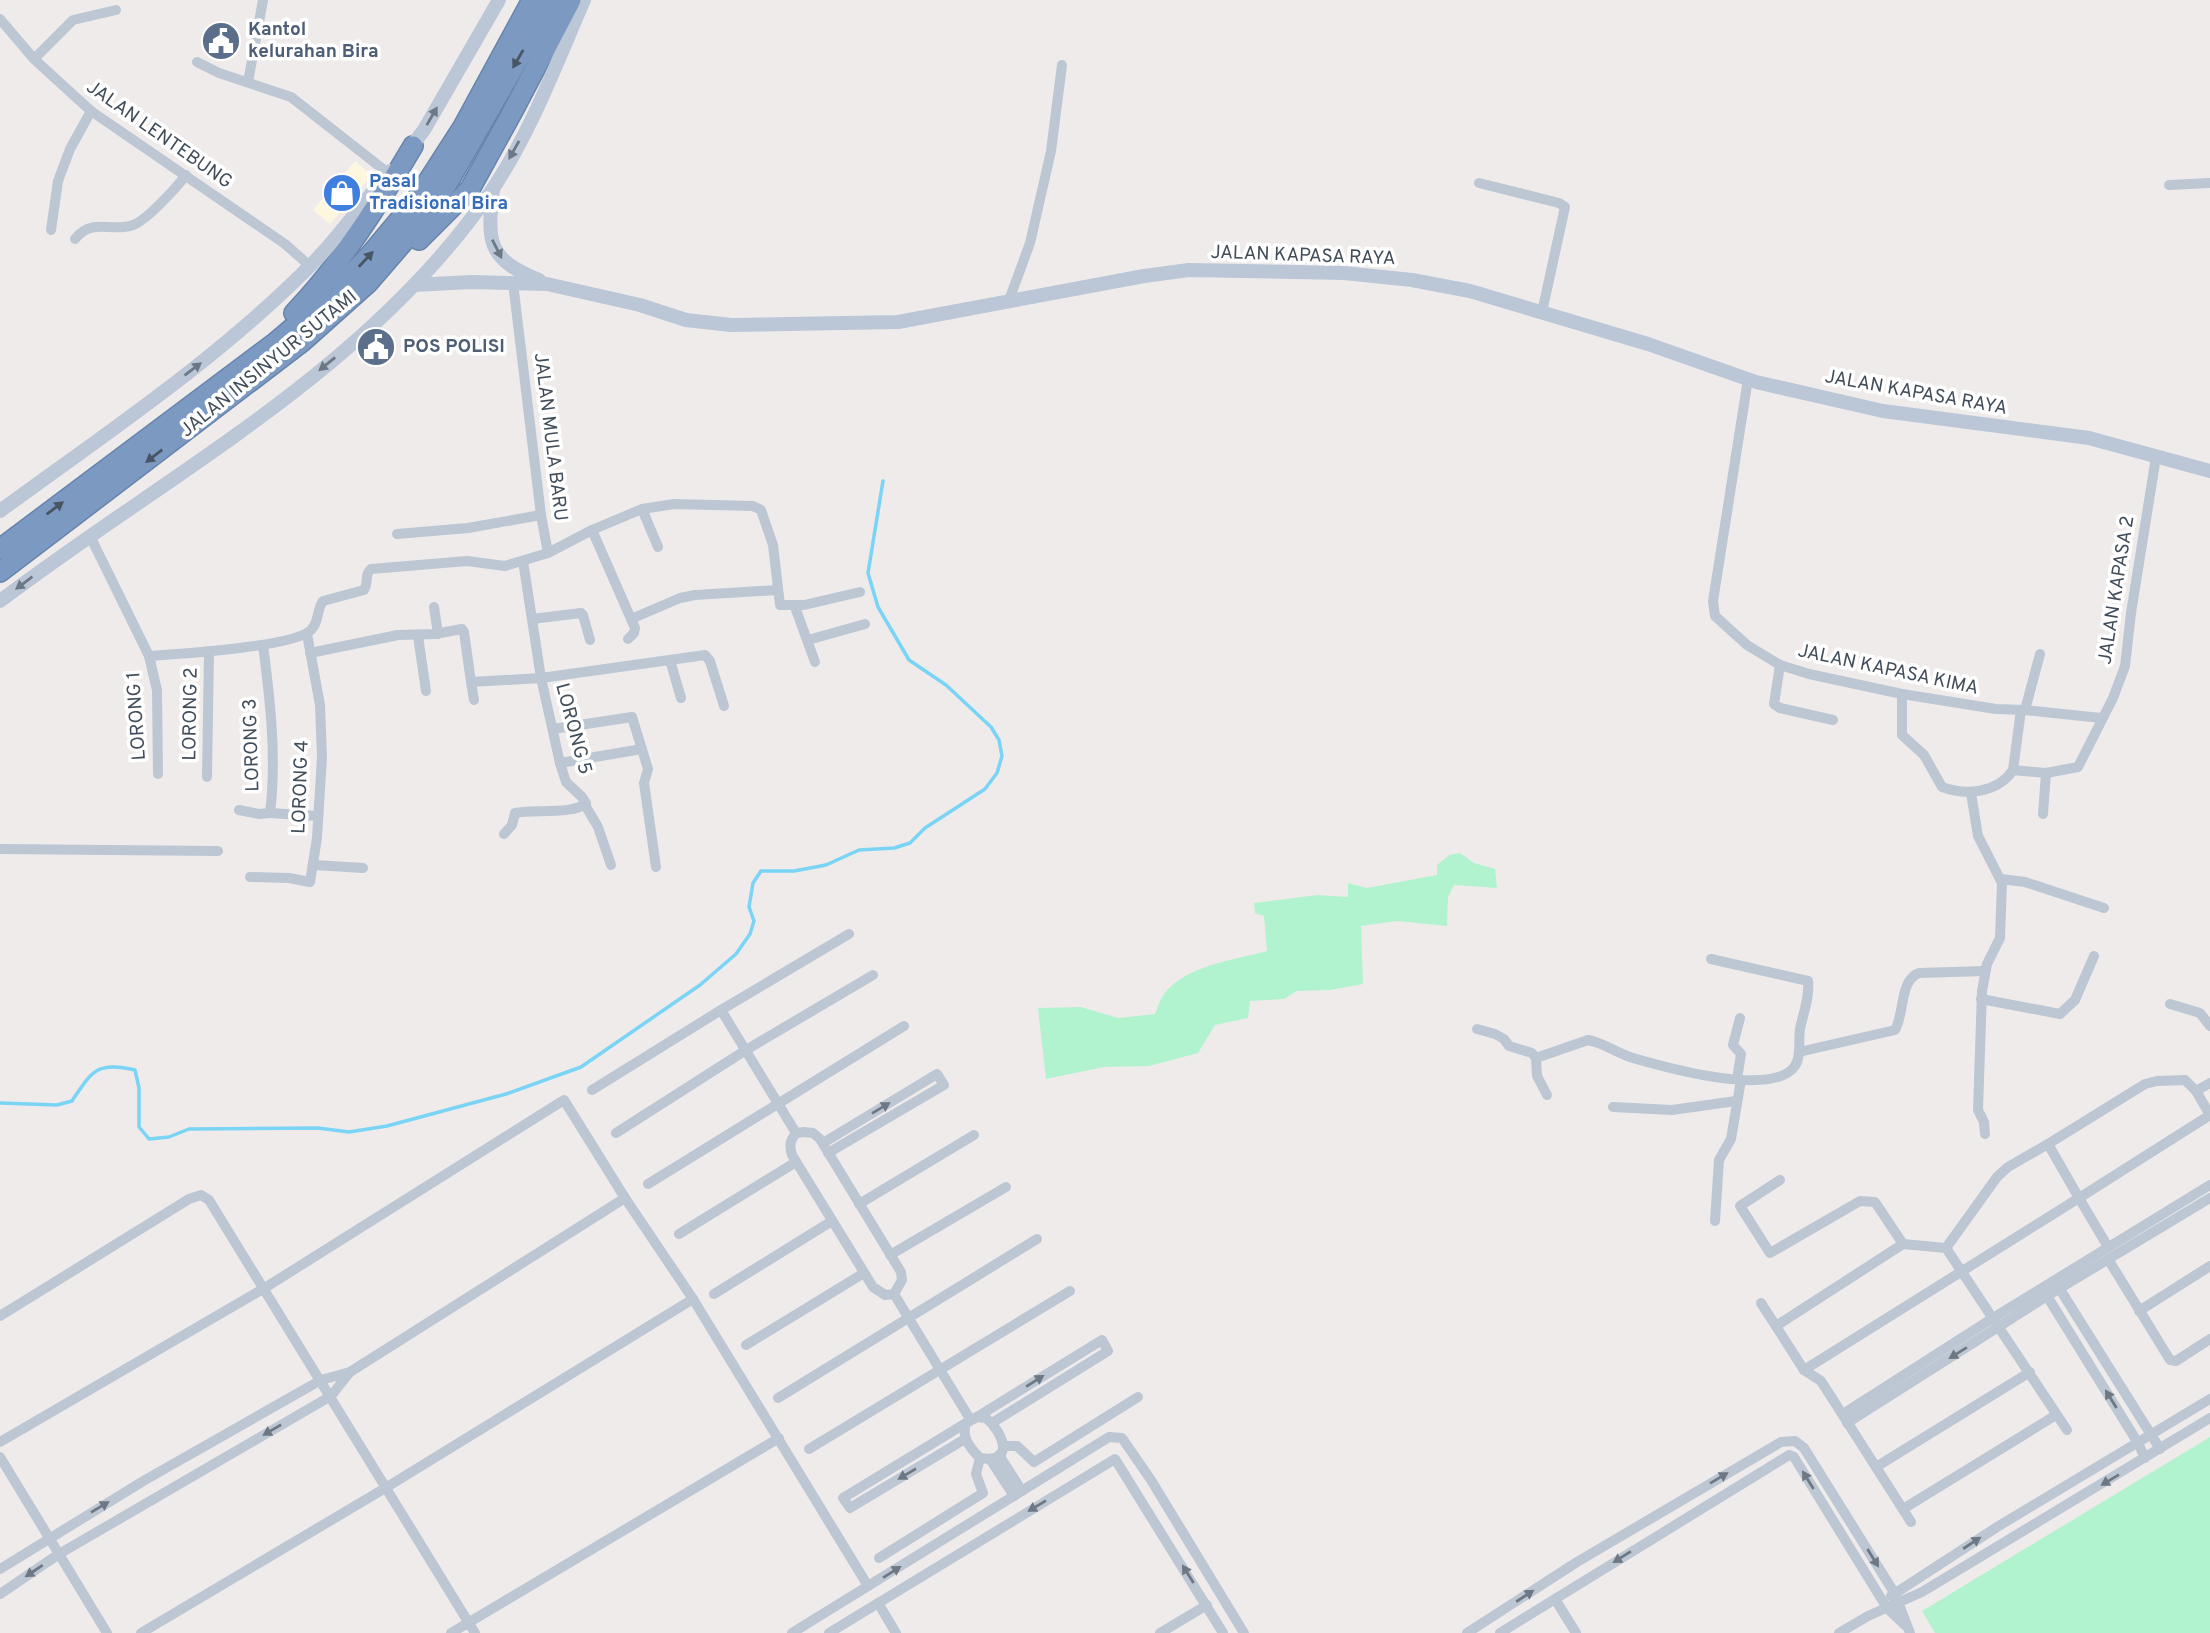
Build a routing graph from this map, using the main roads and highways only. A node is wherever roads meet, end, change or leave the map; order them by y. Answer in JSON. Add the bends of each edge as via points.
{"nodes":[{"id":1,"x":499,"y":0,"type":"edge"},
{"id":2,"x":532,"y":0,"type":"edge"},
{"id":3,"x":552,"y":0,"type":"edge"},
{"id":4,"x":570,"y":0,"type":"edge"},
{"id":5,"x":584,"y":0,"type":"edge"},
{"id":6,"x":413,"y":146,"type":"junction"},
{"id":7,"x":493,"y":188,"type":"junction"},
{"id":8,"x":368,"y":283,"type":"junction"},
{"id":9,"x":547,"y":284,"type":"junction"},
{"id":10,"x":414,"y":285,"type":"junction"},
{"id":11,"x":209,"y":393,"type":"junction"},
{"id":12,"x":2210,"y":471,"type":"edge"},
{"id":13,"x":0,"y":511,"type":"edge"},
{"id":14,"x":0,"y":549,"type":"edge"},
{"id":15,"x":0,"y":572,"type":"edge"},
{"id":16,"x":0,"y":601,"type":"edge"}],
"edges":[{"from":6,"to":1,"type":"main road","one_way":true},
{"from":11,"to":2,"type":"highway","name":"JALAN INSINYUR SUTAMI","one_way":true,"via":[[328,298],[416,200],[463,127]]},
{"from":3,"to":8,"type":"highway","name":"JALAN INSINYUR SUTAMI","one_way":true,"via":[[438,198]]},
{"from":4,"to":8,"type":"highway","via":[[470,189]]},
{"from":5,"to":7,"type":"main road","one_way":true,"via":[[533,116]]},
{"from":6,"to":11,"type":"highway","via":[[322,283]]},
{"from":13,"to":6,"type":"main road","one_way":true,"via":[[245,327],[310,266]]},
{"from":7,"to":9,"type":"main road","name":"JALAN KAPASA RAYA","one_way":true,"via":[[490,223],[498,254],[518,272]]},
{"from":7,"to":10,"type":"main road"},
{"from":8,"to":15,"type":"highway","name":"JALAN INSINYUR SUTAMI","one_way":true,"via":[[302,342]]},
{"from":9,"to":10,"type":"main road","name":"JALAN KAPASA RAYA"},
{"from":9,"to":12,"type":"main road","name":"JALAN KAPASA RAYA","via":[[686,320],[780,325],[898,323],[1144,276],[1200,271],[1345,273],[1412,280],[1471,291],[1748,379],[1873,409],[2090,438]]},
{"from":10,"to":16,"type":"main road","one_way":true,"via":[[328,364]]},
{"from":14,"to":11,"type":"highway","name":"JALAN INSINYUR SUTAMI","one_way":true}]}
